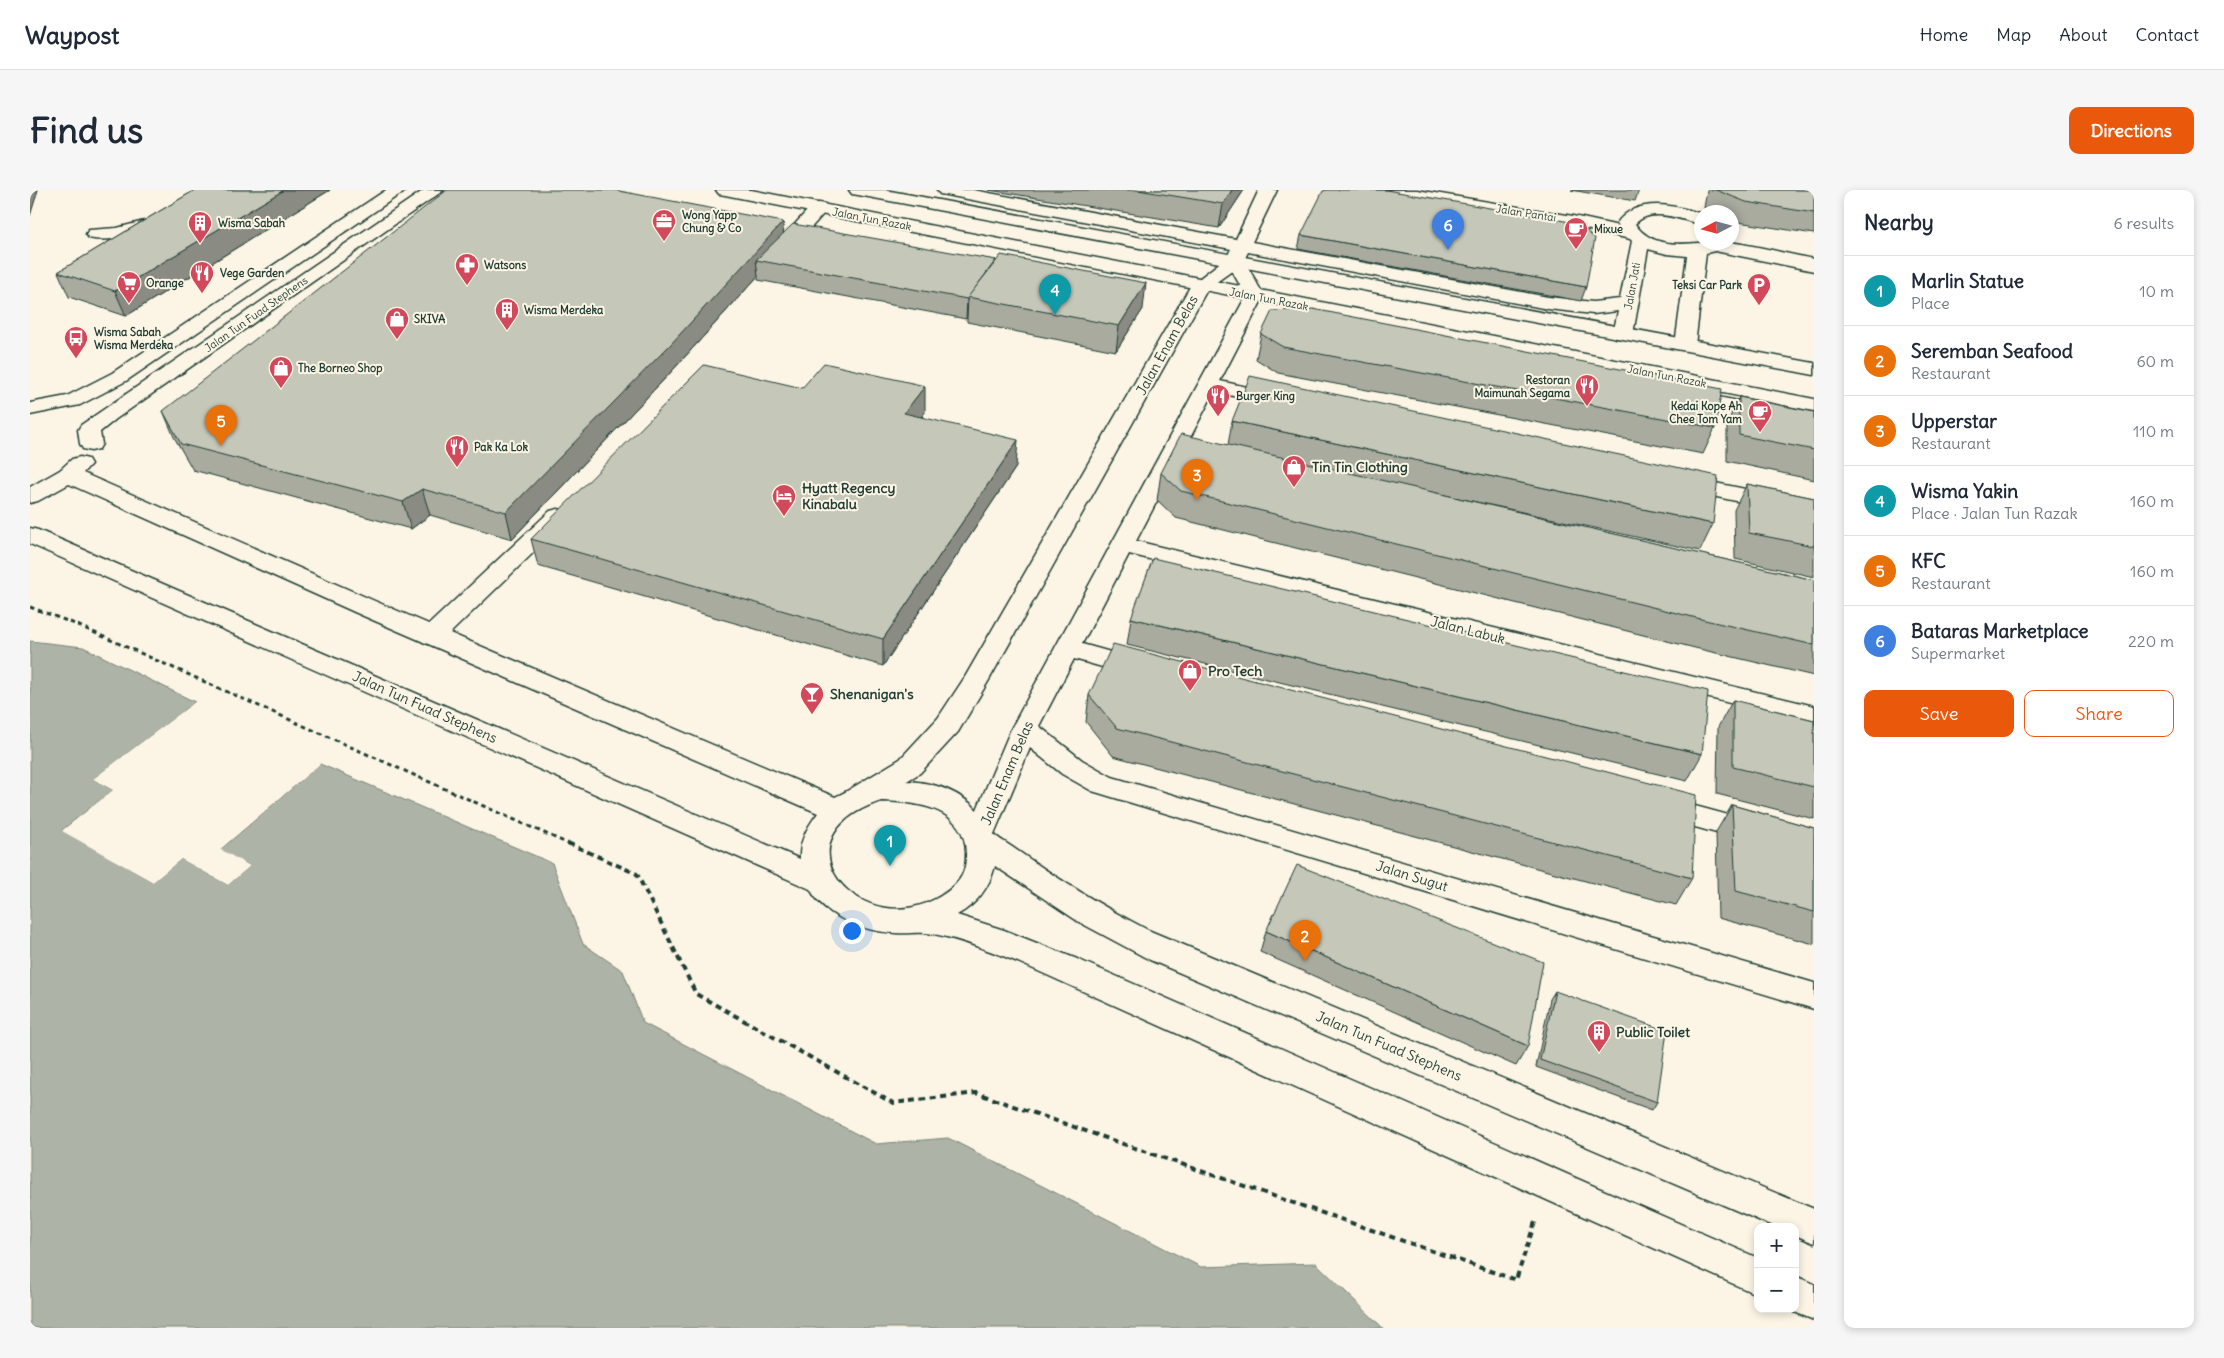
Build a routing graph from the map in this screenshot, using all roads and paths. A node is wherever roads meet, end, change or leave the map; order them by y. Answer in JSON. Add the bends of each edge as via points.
{"nodes":[{"id":1,"x":397,"y":190,"type":"edge"},
{"id":2,"x":435,"y":190,"type":"edge"},
{"id":3,"x":725,"y":190,"type":"edge"},
{"id":4,"x":858,"y":190,"type":"edge"},
{"id":5,"x":946,"y":190,"type":"edge"},
{"id":6,"x":1268,"y":190,"type":"edge"},
{"id":7,"x":1386,"y":190,"type":"edge"},
{"id":8,"x":1480,"y":190,"type":"edge"},
{"id":9,"x":819,"y":208,"type":"junction"},
{"id":10,"x":1594,"y":208,"type":"dead end"},
{"id":11,"x":1613,"y":210,"type":"dead end"},
{"id":12,"x":1642,"y":212,"type":"junction"},
{"id":13,"x":1694,"y":216,"type":"edge"},
{"id":14,"x":144,"y":226,"type":"edge"},
{"id":15,"x":95,"y":234,"type":"dead end"},
{"id":16,"x":1739,"y":234,"type":"edge"},
{"id":17,"x":1638,"y":237,"type":"junction"},
{"id":18,"x":1796,"y":244,"type":"dead end"},
{"id":19,"x":786,"y":245,"type":"edge"},
{"id":20,"x":1694,"y":247,"type":"edge"},
{"id":21,"x":1708,"y":250,"type":"edge"},
{"id":22,"x":1731,"y":250,"type":"edge"},
{"id":23,"x":1238,"y":253,"type":"junction"},
{"id":24,"x":1814,"y":265,"type":"edge"},
{"id":25,"x":1200,"y":285,"type":"junction"},
{"id":26,"x":1252,"y":304,"type":"junction"},
{"id":27,"x":1629,"y":304,"type":"junction"},
{"id":28,"x":1623,"y":334,"type":"junction"},
{"id":29,"x":1685,"y":345,"type":"junction"},
{"id":30,"x":1814,"y":369,"type":"edge"},
{"id":31,"x":1209,"y":385,"type":"junction"},
{"id":32,"x":1305,"y":405,"type":"edge"},
{"id":33,"x":1814,"y":405,"type":"edge"},
{"id":34,"x":30,"y":410,"type":"edge"},
{"id":35,"x":1814,"y":422,"type":"edge"},
{"id":36,"x":91,"y":444,"type":"junction"},
{"id":37,"x":68,"y":476,"type":"junction"},
{"id":38,"x":1661,"y":478,"type":"edge"},
{"id":39,"x":30,"y":496,"type":"edge"},
{"id":40,"x":576,"y":498,"type":"edge"},
{"id":41,"x":1814,"y":510,"type":"edge"},
{"id":42,"x":30,"y":535,"type":"edge"},
{"id":43,"x":1123,"y":546,"type":"junction"},
{"id":44,"x":30,"y":607,"type":"edge"},
{"id":45,"x":432,"y":636,"type":"junction"},
{"id":46,"x":1067,"y":649,"type":"junction"},
{"id":47,"x":1163,"y":674,"type":"edge"},
{"id":48,"x":1814,"y":715,"type":"edge"},
{"id":49,"x":1024,"y":729,"type":"junction"},
{"id":50,"x":1632,"y":800,"type":"edge"},
{"id":51,"x":837,"y":810,"type":"junction"},
{"id":52,"x":980,"y":838,"type":"junction"},
{"id":53,"x":1814,"y":849,"type":"edge"},
{"id":54,"x":819,"y":880,"type":"junction"},
{"id":55,"x":917,"y":919,"type":"junction"},
{"id":56,"x":1814,"y":996,"type":"edge"},
{"id":57,"x":1547,"y":1184,"type":"junction"},
{"id":58,"x":1814,"y":1226,"type":"edge"},
{"id":59,"x":1754,"y":1275,"type":"edge"},
{"id":60,"x":1799,"y":1296,"type":"edge"},
{"id":61,"x":1814,"y":1302,"type":"edge"}],
"edges":[{"from":1,"to":34,"type":"main road","name":"Jalan Tun Fuad Stephens","via":[[119,377],[73,401]]},
{"from":2,"to":36,"type":"main road","name":"Jalan Tun Fuad Stephens","via":[[109,415],[89,430]]},
{"from":3,"to":9,"type":"main road","name":"Jalan Tun Razak"},
{"from":4,"to":23,"type":"main road","name":"Jalan Tun Razak"},
{"from":5,"to":23,"type":"main road"},
{"from":6,"to":23,"type":"main road"},
{"from":7,"to":17,"type":"main road","name":"Jalan Pantai","via":[[1573,221]]},
{"from":8,"to":10,"type":"main road","name":"Jalan Pantai"},
{"from":9,"to":19,"type":"main road"},
{"from":9,"to":25,"type":"main road","name":"Jalan Tun Razak"},
{"from":11,"to":12,"type":"main road"},
{"from":12,"to":13,"type":"main road","via":[[1670,204]]},
{"from":12,"to":17,"type":"main road","name":"Jalan Jati","via":[[1626,223]]},
{"from":14,"to":15,"type":"main road","via":[[117,233]]},
{"from":16,"to":18,"type":"main road"},
{"from":17,"to":20,"type":"main road","name":"Jalan Pantai","via":[[1668,248]]},
{"from":17,"to":27,"type":"main road","name":"Jalan Jati"},
{"from":21,"to":29,"type":"main road"},
{"from":22,"to":24,"type":"main road","name":"Jalan Pantai"},
{"from":23,"to":25,"type":"main road","name":"Jalan Enam Belas"},
{"from":23,"to":26,"type":"main road"},
{"from":23,"to":27,"type":"main road","via":[[1548,304],[1594,308]]},
{"from":23,"to":28,"type":"main road","name":"Jalan Tun Razak"},
{"from":25,"to":26,"type":"main road","name":"Jalan Tun Razak"},
{"from":25,"to":51,"type":"main road","name":"Jalan Enam Belas","via":[[948,725],[910,766]]},
{"from":26,"to":31,"type":"main road","name":"Jalan Enam Belas"},
{"from":26,"to":33,"type":"main road","name":"Jalan Tun Razak"},
{"from":26,"to":35,"type":"main road"},
{"from":27,"to":28,"type":"main road","name":"Jalan Jati"},
{"from":28,"to":29,"type":"main road","name":"Jalan Tun Razak"},
{"from":29,"to":30,"type":"main road","name":"Jalan Tun Razak"},
{"from":31,"to":32,"type":"main road"},
{"from":31,"to":43,"type":"main road","name":"Jalan Enam Belas","via":[[1181,453]]},
{"from":34,"to":36,"type":"main road","via":[[64,414],[80,421],[89,431]]},
{"from":36,"to":37,"type":"main road","via":[[84,460]]},
{"from":37,"to":39,"type":"main road"},
{"from":37,"to":45,"type":"main road"},
{"from":38,"to":41,"type":"main road"},
{"from":40,"to":45,"type":"main road"},
{"from":42,"to":54,"type":"main road","name":"Jalan Tun Fuad Stephens"},
{"from":43,"to":46,"type":"main road","name":"Jalan Enam Belas"},
{"from":43,"to":48,"type":"main road","name":"Jalan Labuk"},
{"from":44,"to":57,"type":"path","via":[[75,624],[637,874],[696,994],[893,1103],[976,1093],[1516,1280]]},
{"from":45,"to":51,"type":"main road"},
{"from":46,"to":47,"type":"main road"},
{"from":46,"to":49,"type":"main road","name":"Jalan Enam Belas"},
{"from":49,"to":52,"type":"main road","name":"Jalan Enam Belas"},
{"from":49,"to":56,"type":"main road","name":"Jalan Sugut","via":[[1072,767],[1102,784]]},
{"from":50,"to":53,"type":"main road"},
{"from":51,"to":52,"type":"main road","via":[[858,798],[881,791],[923,794],[953,805],[969,820]]},
{"from":51,"to":54,"type":"main road","via":[[815,843],[813,861]]},
{"from":52,"to":55,"type":"main road","via":[[983,858],[977,878],[963,897],[942,911]]},
{"from":52,"to":58,"type":"main road","name":"Jalan Tun Fuad Stephens","via":[[1074,905],[1153,947]]},
{"from":54,"to":55,"type":"main road","via":[[841,905],[858,914],[877,919]]},
{"from":55,"to":57,"type":"main road","via":[[948,924],[998,940],[1066,968]]},
{"from":57,"to":59,"type":"main road"},
{"from":60,"to":61,"type":"main road"}]}
